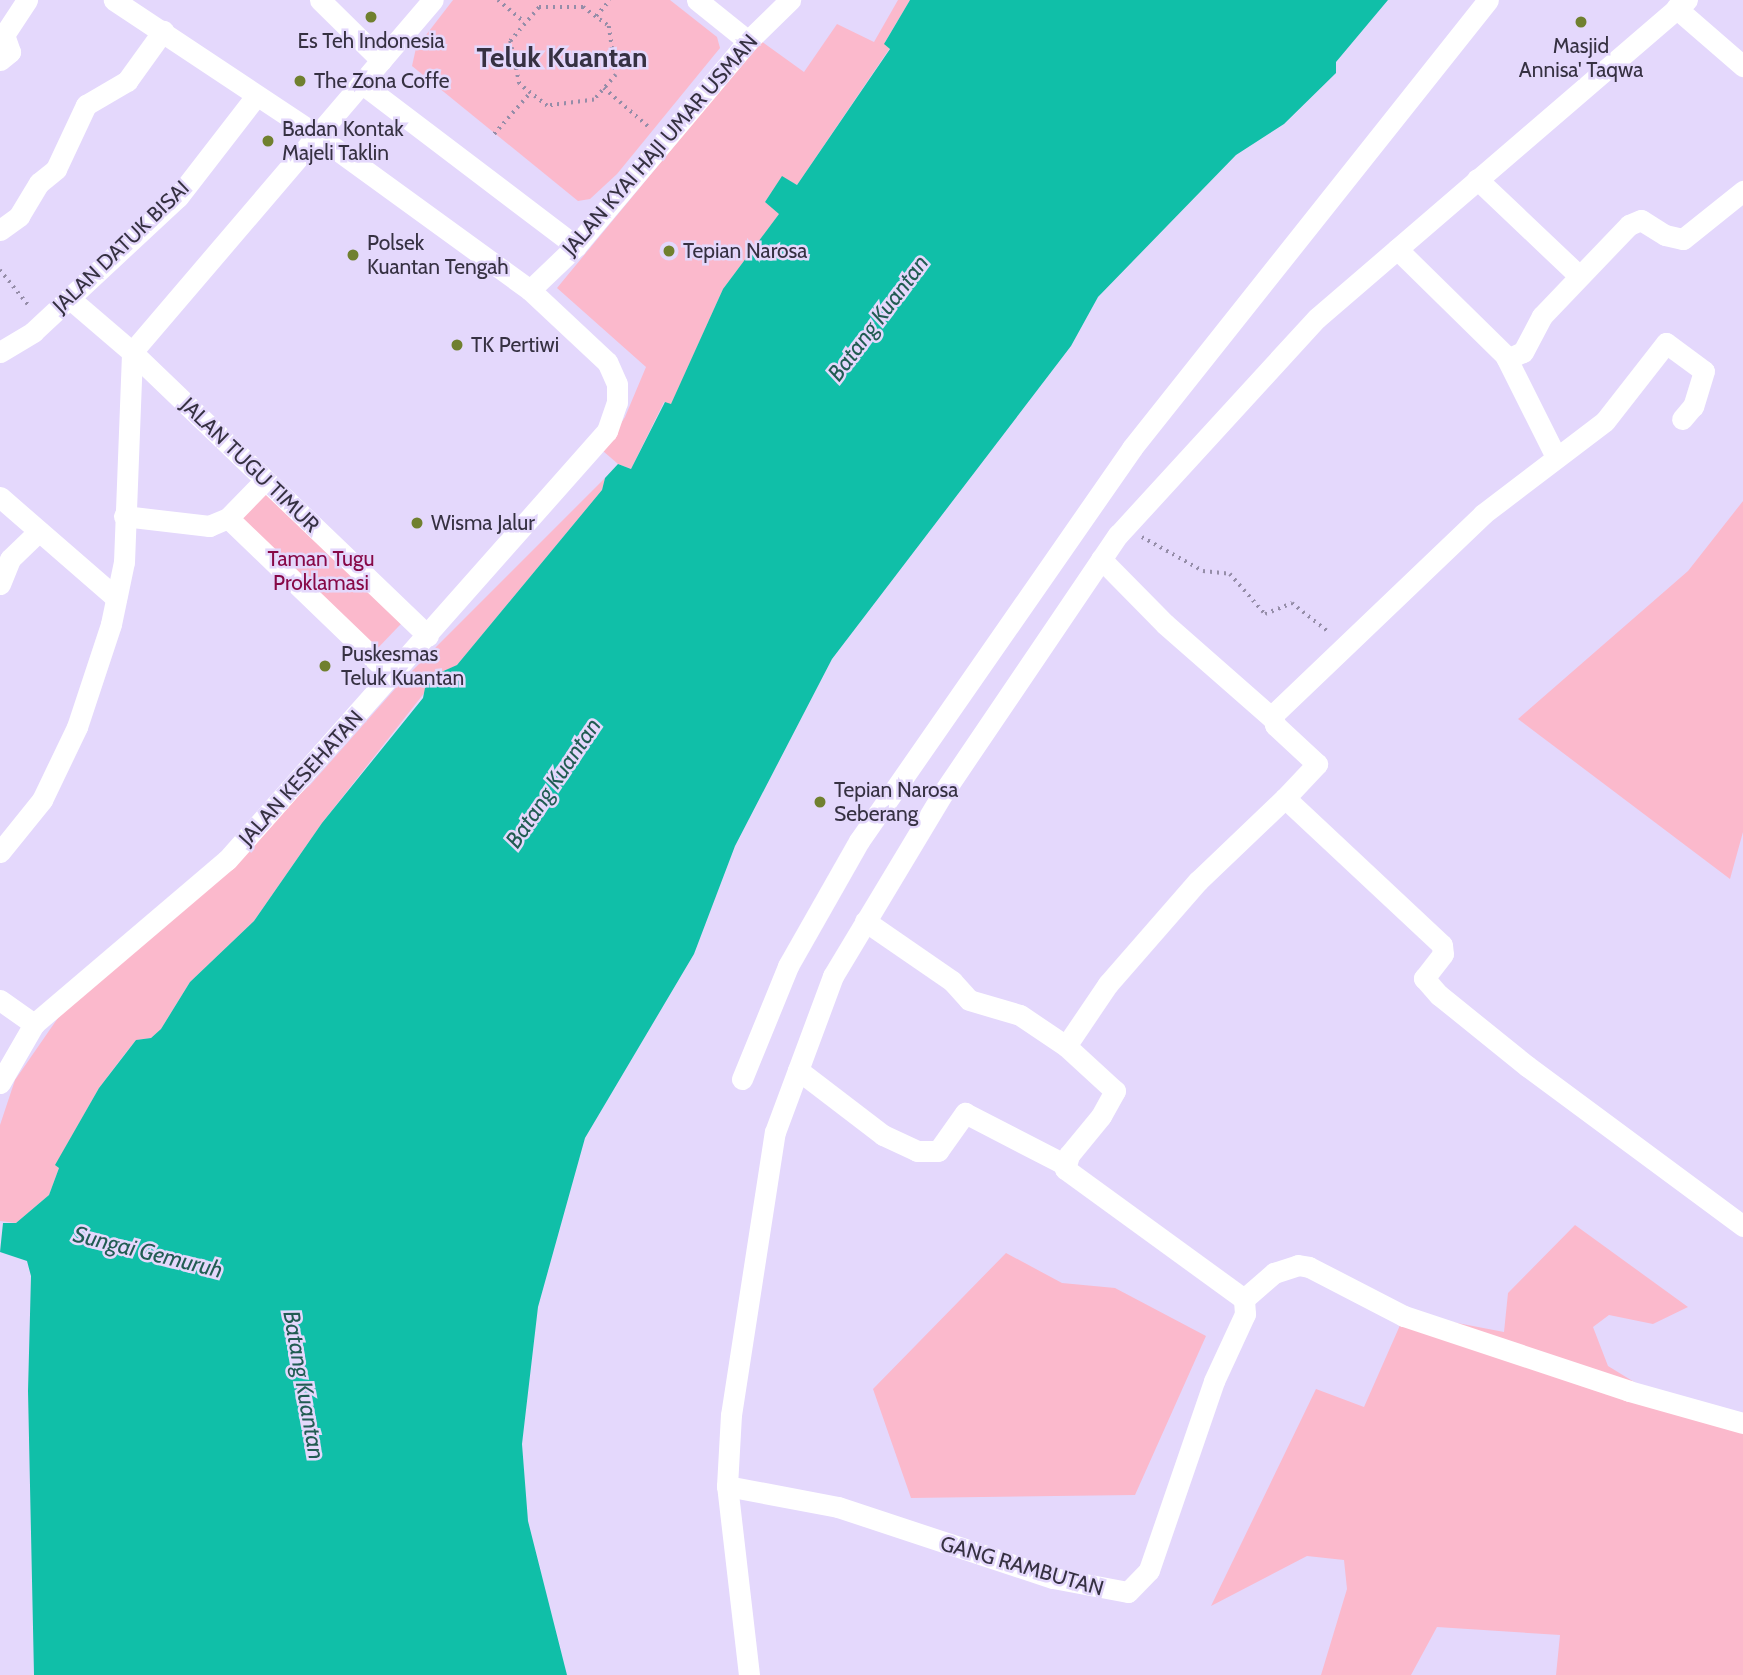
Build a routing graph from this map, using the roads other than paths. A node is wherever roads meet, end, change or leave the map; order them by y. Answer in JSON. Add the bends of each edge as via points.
{"nodes":[{"id":1,"x":27,"y":0,"type":"edge"},
{"id":2,"x":114,"y":0,"type":"edge"},
{"id":3,"x":320,"y":0,"type":"edge"},
{"id":4,"x":433,"y":0,"type":"edge"},
{"id":5,"x":697,"y":0,"type":"edge"},
{"id":6,"x":790,"y":0,"type":"edge"},
{"id":7,"x":1488,"y":0,"type":"edge"},
{"id":8,"x":1682,"y":4,"type":"edge"},
{"id":9,"x":163,"y":32,"type":"junction"},
{"id":10,"x":748,"y":41,"type":"junction"},
{"id":11,"x":0,"y":60,"type":"edge"},
{"id":12,"x":381,"y":60,"type":"junction"},
{"id":13,"x":1743,"y":66,"type":"edge"},
{"id":14,"x":361,"y":83,"type":"junction"},
{"id":15,"x":256,"y":96,"type":"junction"},
{"id":16,"x":317,"y":135,"type":"junction"},
{"id":17,"x":1477,"y":179,"type":"junction"},
{"id":18,"x":1743,"y":191,"type":"edge"},
{"id":19,"x":0,"y":230,"type":"edge"},
{"id":20,"x":576,"y":246,"type":"junction"},
{"id":21,"x":1397,"y":249,"type":"junction"},
{"id":22,"x":1578,"y":275,"type":"junction"},
{"id":23,"x":530,"y":290,"type":"junction"},
{"id":24,"x":69,"y":298,"type":"junction"},
{"id":25,"x":0,"y":352,"type":"edge"},
{"id":26,"x":132,"y":352,"type":"junction"},
{"id":27,"x":1507,"y":359,"type":"junction"},
{"id":28,"x":1682,"y":419,"type":"dead end"},
{"id":29,"x":1556,"y":457,"type":"junction"},
{"id":30,"x":265,"y":480,"type":"junction"},
{"id":31,"x":0,"y":497,"type":"edge"},
{"id":32,"x":124,"y":516,"type":"junction"},
{"id":33,"x":228,"y":518,"type":"junction"},
{"id":34,"x":39,"y":531,"type":"junction"},
{"id":35,"x":1101,"y":559,"type":"junction"},
{"id":36,"x":0,"y":584,"type":"edge"},
{"id":37,"x":116,"y":598,"type":"junction"},
{"id":38,"x":428,"y":636,"type":"junction"},
{"id":39,"x":392,"y":676,"type":"junction"},
{"id":40,"x":1272,"y":718,"type":"junction"},
{"id":41,"x":1285,"y":798,"type":"junction"},
{"id":42,"x":0,"y":852,"type":"edge"},
{"id":43,"x":866,"y":921,"type":"junction"},
{"id":44,"x":0,"y":1000,"type":"edge"},
{"id":45,"x":34,"y":1024,"type":"junction"},
{"id":46,"x":1066,"y":1046,"type":"junction"},
{"id":47,"x":798,"y":1070,"type":"junction"},
{"id":48,"x":742,"y":1079,"type":"dead end"},
{"id":49,"x":0,"y":1083,"type":"edge"},
{"id":50,"x":1064,"y":1164,"type":"junction"},
{"id":51,"x":1743,"y":1226,"type":"edge"},
{"id":52,"x":1244,"y":1298,"type":"junction"},
{"id":53,"x":1743,"y":1423,"type":"edge"},
{"id":54,"x":727,"y":1486,"type":"junction"},
{"id":55,"x":749,"y":1675,"type":"edge"}],
"edges":[{"from":1,"to":11,"type":"street","via":[[4,35],[10,52]]},
{"from":2,"to":9,"type":"street","name":"JALAN KESEHATAN"},
{"from":3,"to":12,"type":"street"},
{"from":4,"to":12,"type":"street"},
{"from":5,"to":10,"type":"street"},
{"from":6,"to":10,"type":"street","name":"JALAN KYAI HAJI UMAR USMAN"},
{"from":7,"to":48,"type":"street","via":[[1132,448],[859,841],[788,966]]},
{"from":8,"to":13,"type":"street"},
{"from":8,"to":17,"type":"street"},
{"from":9,"to":15,"type":"street","name":"JALAN KESEHATAN"},
{"from":9,"to":19,"type":"street","via":[[127,80],[86,105],[55,169],[39,183],[19,216]]},
{"from":10,"to":20,"type":"street","name":"JALAN KYAI HAJI UMAR USMAN"},
{"from":12,"to":14,"type":"street"},
{"from":14,"to":16,"type":"street"},
{"from":14,"to":20,"type":"street"},
{"from":15,"to":16,"type":"street","name":"JALAN KESEHATAN"},
{"from":15,"to":24,"type":"street","name":"JALAN DATUK BISAI","via":[[178,197]]},
{"from":16,"to":23,"type":"street","name":"JALAN KESEHATAN"},
{"from":16,"to":26,"type":"street"},
{"from":17,"to":21,"type":"street"},
{"from":17,"to":22,"type":"street"},
{"from":18,"to":22,"type":"street","via":[[1683,239],[1665,235],[1641,220],[1629,225]]},
{"from":20,"to":23,"type":"street","name":"JALAN KYAI HAJI UMAR USMAN"},
{"from":21,"to":27,"type":"street","via":[[1490,337]]},
{"from":21,"to":35,"type":"street","via":[[1317,318]]},
{"from":22,"to":27,"type":"street","via":[[1542,316],[1523,352]]},
{"from":23,"to":38,"type":"street","name":"JALAN KESEHATAN","via":[[607,362],[615,373],[617,402],[607,431]]},
{"from":24,"to":25,"type":"street","name":"JALAN DATUK BISAI","via":[[43,323]]},
{"from":24,"to":26,"type":"street","name":"JALAN TUGU TIMUR"},
{"from":26,"to":30,"type":"street","name":"JALAN TUGU TIMUR"},
{"from":26,"to":32,"type":"street"},
{"from":27,"to":29,"type":"street"},
{"from":28,"to":29,"type":"street","via":[[1693,406],[1704,371],[1666,343],[1605,421]]},
{"from":29,"to":40,"type":"street","via":[[1483,514]]},
{"from":30,"to":33,"type":"street"},
{"from":30,"to":38,"type":"street","name":"JALAN TUGU TIMUR"},
{"from":31,"to":34,"type":"street"},
{"from":32,"to":33,"type":"street","via":[[209,526]]},
{"from":32,"to":37,"type":"street","via":[[124,562]]},
{"from":33,"to":39,"type":"street"},
{"from":34,"to":36,"type":"street","via":[[10,559]]},
{"from":34,"to":37,"type":"street"},
{"from":35,"to":40,"type":"street","via":[[1165,624]]},
{"from":35,"to":43,"type":"street","via":[[943,793]]},
{"from":37,"to":42,"type":"street","via":[[77,727],[42,800]]},
{"from":38,"to":39,"type":"street","name":"JALAN KESEHATAN"},
{"from":39,"to":45,"type":"street","name":"JALAN KESEHATAN","via":[[227,860]]},
{"from":40,"to":41,"type":"street","via":[[1317,764]]},
{"from":41,"to":46,"type":"street","via":[[1189,891],[1108,984]]},
{"from":41,"to":51,"type":"street","via":[[1443,947],[1443,954],[1424,977],[1439,995]]},
{"from":43,"to":46,"type":"street","via":[[952,981],[969,1000],[1020,1015]]},
{"from":43,"to":47,"type":"street","via":[[833,976]]},
{"from":44,"to":45,"type":"street"},
{"from":45,"to":49,"type":"street","name":"JALAN KESEHATAN"},
{"from":46,"to":50,"type":"street","via":[[1115,1091]]},
{"from":47,"to":50,"type":"street","via":[[883,1135],[917,1151],[938,1151],[965,1112]]},
{"from":47,"to":54,"type":"street","via":[[775,1132],[765,1180],[732,1415]]},
{"from":50,"to":52,"type":"street","via":[[1068,1172]]},
{"from":52,"to":53,"type":"street","via":[[1274,1273],[1298,1265],[1309,1267],[1404,1316],[1629,1391]]},
{"from":52,"to":54,"type":"street","name":"GANG RAMBUTAN","via":[[1245,1314],[1214,1381],[1149,1570],[1128,1592],[1053,1577],[838,1507]]},
{"from":54,"to":55,"type":"street"}]}
